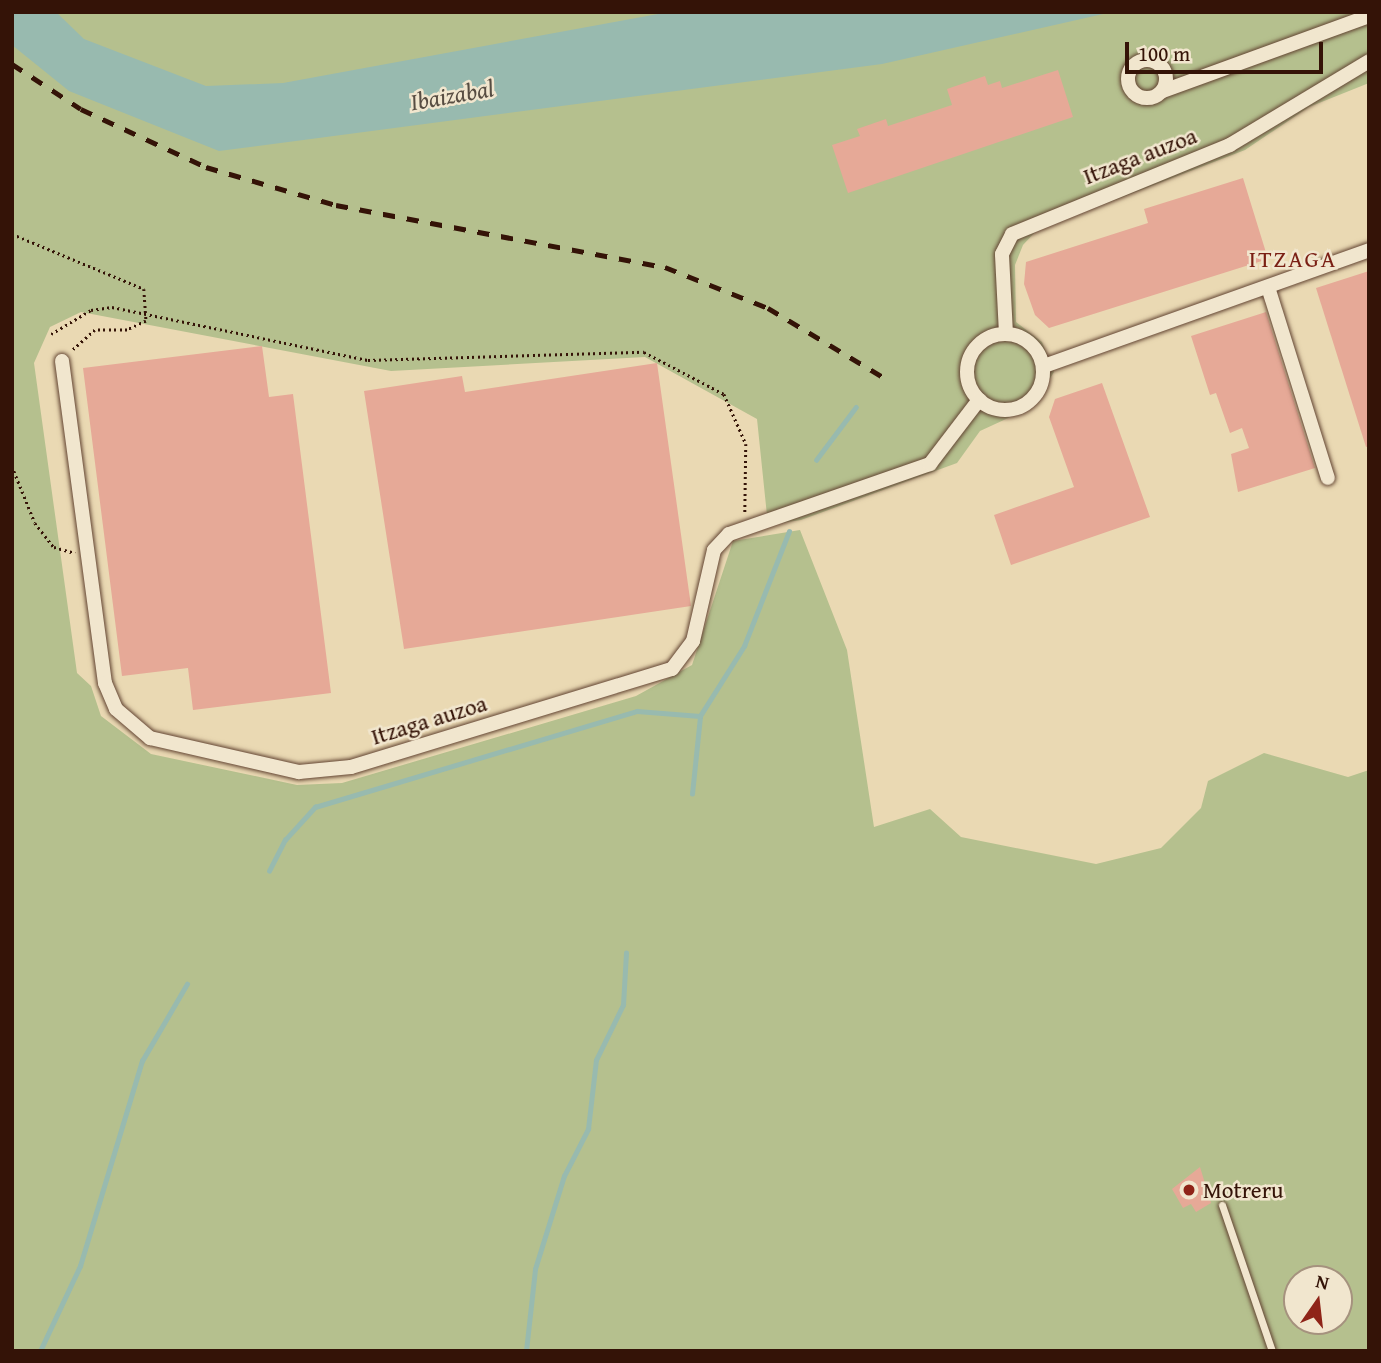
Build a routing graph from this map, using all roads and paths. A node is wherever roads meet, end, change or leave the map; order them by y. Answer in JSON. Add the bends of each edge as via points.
{"nodes":[{"id":1,"x":1369,"y":16,"type":"edge"},
{"id":2,"x":1369,"y":61,"type":"edge"},
{"id":3,"x":1163,"y":91,"type":"dead end"},
{"id":4,"x":12,"y":111,"type":"edge"},
{"id":5,"x":12,"y":132,"type":"edge"},
{"id":6,"x":12,"y":234,"type":"edge"},
{"id":7,"x":1369,"y":250,"type":"edge"},
{"id":8,"x":1268,"y":287,"type":"junction"},
{"id":9,"x":147,"y":312,"type":"junction"},
{"id":10,"x":51,"y":334,"type":"dead end"},
{"id":11,"x":1006,"y":334,"type":"junction"},
{"id":12,"x":62,"y":361,"type":"joint"},
{"id":13,"x":1044,"y":366,"type":"junction"},
{"id":14,"x":979,"y":400,"type":"junction"},
{"id":15,"x":12,"y":466,"type":"edge"},
{"id":16,"x":1328,"y":478,"type":"dead end"},
{"id":17,"x":744,"y":527,"type":"junction"},
{"id":18,"x":85,"y":555,"type":"junction"},
{"id":19,"x":1222,"y":1205,"type":"dead end"},
{"id":20,"x":1272,"y":1351,"type":"edge"}],
"edges":[{"from":1,"to":3,"type":"street"},
{"from":2,"to":11,"type":"street","name":"Itzaga auzoa","via":[[1230,145],[1012,234],[1002,254]]},
{"from":4,"to":5,"type":"path"},
{"from":6,"to":9,"type":"path","via":[[144,289]]},
{"from":7,"to":8,"type":"street"},
{"from":8,"to":13,"type":"street"},
{"from":8,"to":16,"type":"street"},
{"from":9,"to":10,"type":"path","via":[[91,310]]},
{"from":9,"to":12,"type":"path","via":[[146,321],[127,330],[95,330]]},
{"from":9,"to":17,"type":"path","via":[[192,328],[368,360],[644,352],[724,394],[746,444]]},
{"from":11,"to":13,"type":"street","via":[[1035,347]]},
{"from":11,"to":14,"type":"street","via":[[973,352],[967,377]]},
{"from":12,"to":18,"type":"street","name":"Itzaga auzoa"},
{"from":13,"to":14,"type":"street","via":[[1040,390],[1023,406],[1000,410]]},
{"from":14,"to":17,"type":"street","name":"Itzaga auzoa","via":[[930,464]]},
{"from":15,"to":18,"type":"path","via":[[35,523],[54,547]]},
{"from":17,"to":18,"type":"street","name":"Itzaga auzoa","via":[[714,550],[693,641],[671,669],[325,773],[211,754],[150,738],[133,726],[104,683]]},
{"from":19,"to":20,"type":"lane"}]}
